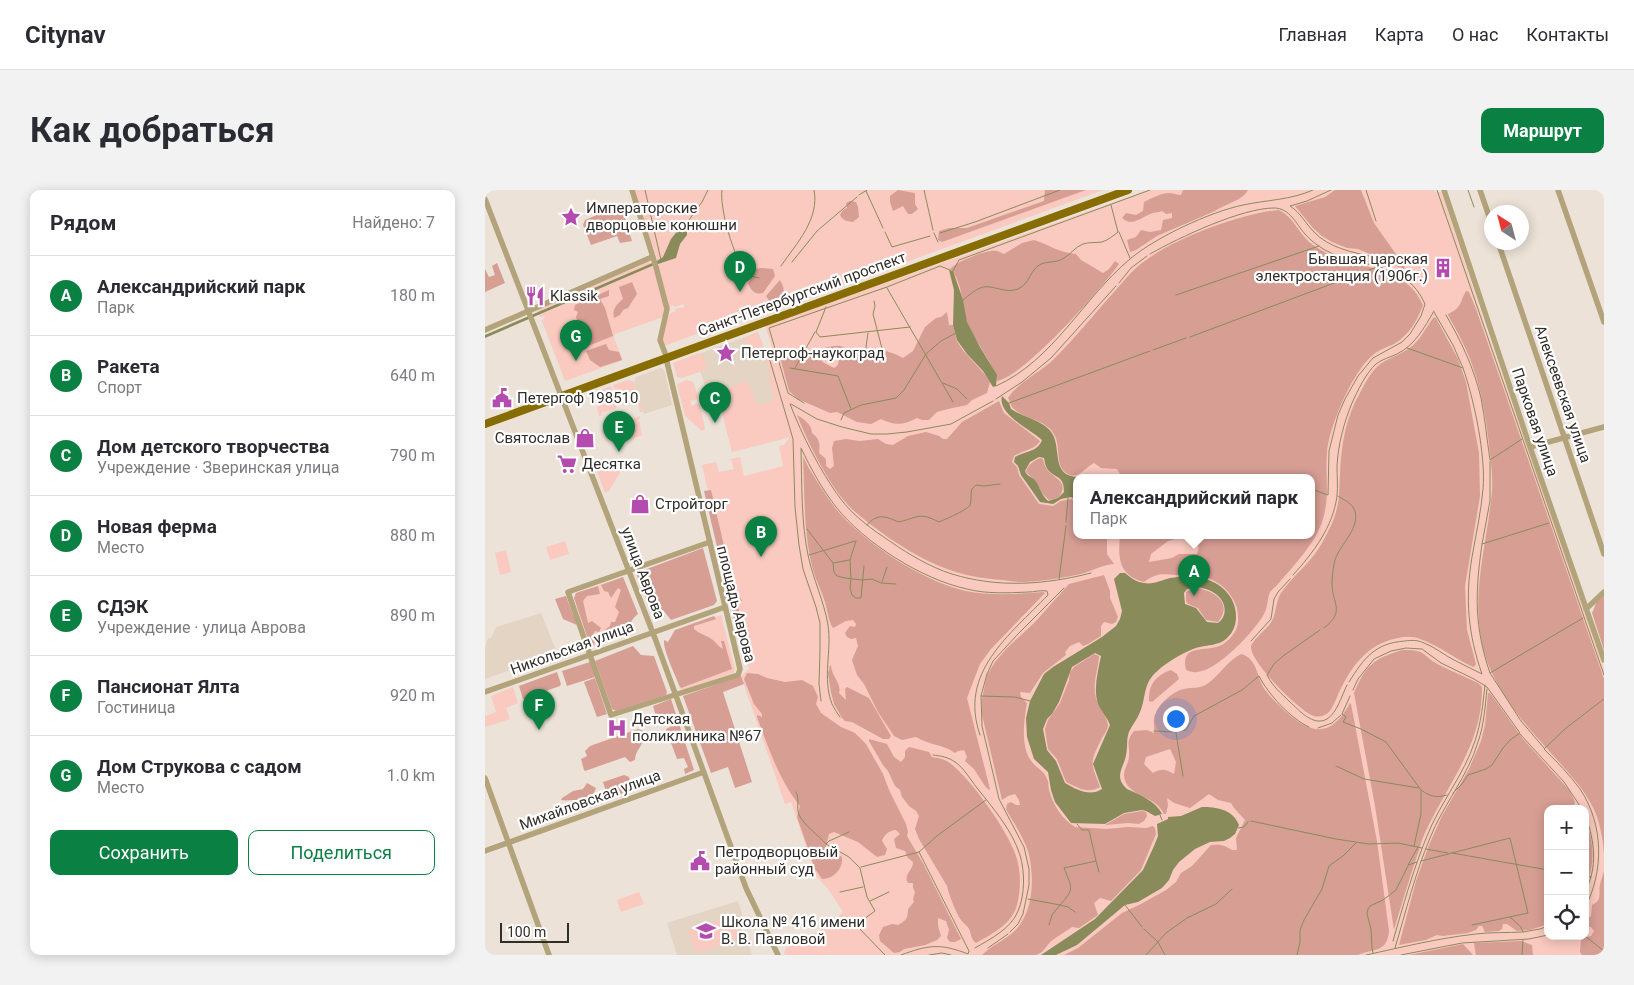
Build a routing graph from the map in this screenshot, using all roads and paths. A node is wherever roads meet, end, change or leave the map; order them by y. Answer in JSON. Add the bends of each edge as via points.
{"nodes":[{"id":1,"x":632,"y":190,"type":"edge"},
{"id":2,"x":1114,"y":190,"type":"edge"},
{"id":3,"x":1128,"y":190,"type":"edge"},
{"id":4,"x":1444,"y":190,"type":"edge"},
{"id":5,"x":1481,"y":190,"type":"edge"},
{"id":6,"x":1558,"y":190,"type":"edge"},
{"id":7,"x":485,"y":199,"type":"edge"},
{"id":8,"x":1486,"y":205,"type":"edge"},
{"id":9,"x":1501,"y":250,"type":"edge"},
{"id":10,"x":654,"y":262,"type":"junction"},
{"id":11,"x":529,"y":312,"type":"junction"},
{"id":12,"x":1604,"y":322,"type":"edge"},
{"id":13,"x":485,"y":330,"type":"edge"},
{"id":14,"x":666,"y":355,"type":"junction"},
{"id":15,"x":561,"y":394,"type":"junction"},
{"id":16,"x":485,"y":419,"type":"edge"},
{"id":17,"x":485,"y":424,"type":"edge"},
{"id":18,"x":1604,"y":427,"type":"edge"},
{"id":19,"x":1565,"y":437,"type":"junction"},
{"id":20,"x":1530,"y":447,"type":"junction"},
{"id":21,"x":710,"y":542,"type":"junction"},
{"id":22,"x":1604,"y":554,"type":"edge"},
{"id":23,"x":629,"y":571,"type":"junction"},
{"id":24,"x":1604,"y":592,"type":"edge"},
{"id":25,"x":725,"y":607,"type":"junction"},
{"id":26,"x":1586,"y":609,"type":"junction"},
{"id":27,"x":653,"y":632,"type":"junction"},
{"id":28,"x":590,"y":655,"type":"junction"},
{"id":29,"x":1604,"y":660,"type":"edge"},
{"id":30,"x":485,"y":692,"type":"edge"},
{"id":31,"x":676,"y":695,"type":"junction"},
{"id":32,"x":704,"y":772,"type":"junction"},
{"id":33,"x":485,"y":778,"type":"edge"},
{"id":34,"x":508,"y":843,"type":"junction"},
{"id":35,"x":485,"y":851,"type":"edge"},
{"id":36,"x":549,"y":955,"type":"edge"},
{"id":37,"x":777,"y":955,"type":"edge"}],
"edges":[{"from":1,"to":10,"type":"street"},
{"from":2,"to":14,"type":"main road","name":"Санкт-Петербургский проспект"},
{"from":3,"to":14,"type":"main road","name":"Санкт-Петербургский проспект"},
{"from":4,"to":20,"type":"street","name":"Парковая улица"},
{"from":5,"to":8,"type":"street"},
{"from":6,"to":12,"type":"street"},
{"from":7,"to":11,"type":"street","name":"улица Аврова"},
{"from":9,"to":19,"type":"street","name":"Алексеевская улица"},
{"from":10,"to":11,"type":"street"},
{"from":10,"to":14,"type":"street","via":[[667,309],[660,340]]},
{"from":11,"to":13,"type":"street"},
{"from":11,"to":15,"type":"street","name":"улица Аврова"},
{"from":14,"to":15,"type":"main road","name":"Санкт-Петербургский проспект"},
{"from":14,"to":21,"type":"street"},
{"from":15,"to":16,"type":"main road","name":"Санкт-Петербургский проспект"},
{"from":15,"to":17,"type":"main road","name":"Санкт-Петербургский проспект"},
{"from":15,"to":23,"type":"street","name":"улица Аврова"},
{"from":18,"to":19,"type":"street"},
{"from":19,"to":20,"type":"street"},
{"from":19,"to":22,"type":"street","name":"Алексеевская улица"},
{"from":20,"to":26,"type":"street","name":"Парковая улица"},
{"from":21,"to":23,"type":"street","name":"площадь Аврова"},
{"from":21,"to":25,"type":"street","name":"площадь Аврова"},
{"from":23,"to":27,"type":"street","name":"улица Аврова"},
{"from":23,"to":28,"type":"street","name":"площадь Аврова","via":[[568,592]]},
{"from":24,"to":26,"type":"street"},
{"from":25,"to":27,"type":"street","name":"Никольская улица"},
{"from":25,"to":31,"type":"street","name":"площадь Аврова","via":[[739,675]]},
{"from":26,"to":29,"type":"street","name":"Парковая улица"},
{"from":27,"to":28,"type":"street","name":"Никольская улица"},
{"from":27,"to":31,"type":"street","name":"улица Аврова"},
{"from":28,"to":30,"type":"street","name":"Никольская улица"},
{"from":28,"to":31,"type":"street","name":"площадь Аврова","via":[[611,715]]},
{"from":31,"to":32,"type":"street","name":"улица Аврова"},
{"from":32,"to":34,"type":"street","name":"Михайловская улица"},
{"from":32,"to":37,"type":"street","name":"улица Аврова","via":[[747,888]]},
{"from":33,"to":34,"type":"street"},
{"from":34,"to":35,"type":"street","name":"Михайловская улица"},
{"from":34,"to":36,"type":"street"}]}
